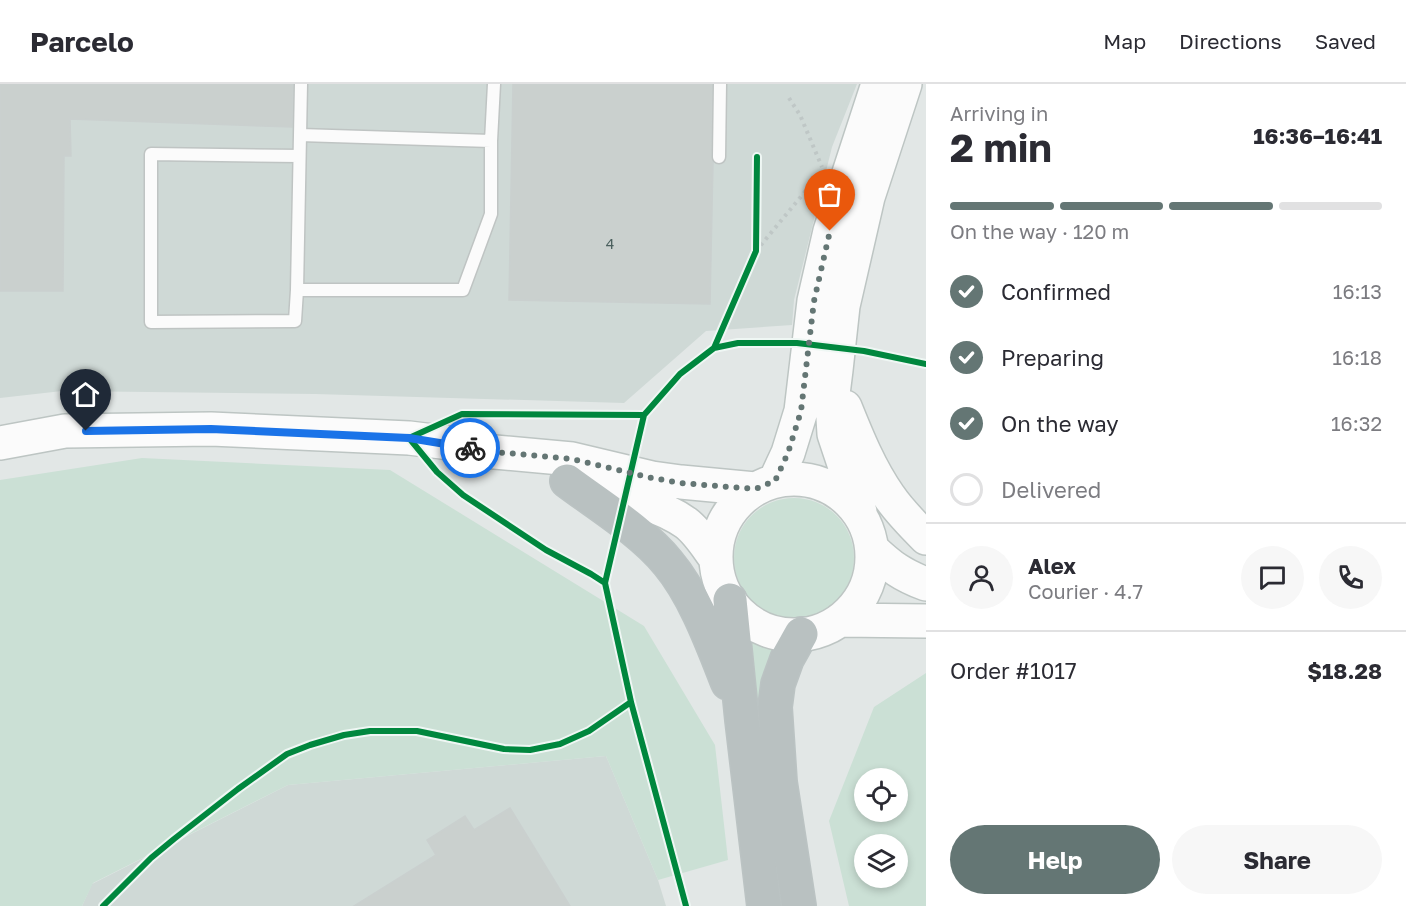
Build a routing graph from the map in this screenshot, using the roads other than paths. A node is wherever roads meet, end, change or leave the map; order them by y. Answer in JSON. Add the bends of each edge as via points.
{"nodes":[{"id":1,"x":301,"y":84,"type":"edge"},
{"id":2,"x":494,"y":84,"type":"edge"},
{"id":3,"x":720,"y":84,"type":"edge"},
{"id":4,"x":878,"y":84,"type":"edge"},
{"id":5,"x":906,"y":84,"type":"edge"},
{"id":6,"x":300,"y":135,"type":"junction"},
{"id":7,"x":491,"y":141,"type":"junction"},
{"id":8,"x":299,"y":156,"type":"junction"},
{"id":9,"x":719,"y":157,"type":"dead end"},
{"id":10,"x":297,"y":290,"type":"junction"},
{"id":11,"x":836,"y":370,"type":"junction"},
{"id":12,"x":0,"y":442,"type":"edge"},
{"id":13,"x":484,"y":451,"type":"junction"},
{"id":14,"x":567,"y":481,"type":"junction"},
{"id":15,"x":765,"y":485,"type":"junction"},
{"id":16,"x":861,"y":516,"type":"junction"},
{"id":17,"x":926,"y":538,"type":"edge"},
{"id":18,"x":872,"y":549,"type":"junction"},
{"id":19,"x":716,"y":559,"type":"junction"},
{"id":20,"x":926,"y":584,"type":"edge"},
{"id":21,"x":730,"y":600,"type":"junction"},
{"id":22,"x":840,"y":620,"type":"junction"},
{"id":23,"x":926,"y":621,"type":"edge"},
{"id":24,"x":801,"y":634,"type":"junction"},
{"id":25,"x":742,"y":720,"type":"junction"},
{"id":26,"x":764,"y":906,"type":"edge"},
{"id":27,"x":799,"y":906,"type":"edge"}],
"edges":[{"from":1,"to":6,"type":"lane"},
{"from":2,"to":7,"type":"lane"},
{"from":3,"to":9,"type":"lane"},
{"from":4,"to":15,"type":"main road","via":[[830,231],[814,301],[801,411],[788,453]]},
{"from":5,"to":11,"type":"main road","via":[[868,197],[843,306]]},
{"from":6,"to":7,"type":"lane"},
{"from":6,"to":8,"type":"lane"},
{"from":7,"to":10,"type":"lane","via":[[491,214],[463,290]]},
{"from":8,"to":10,"type":"lane"},
{"from":8,"to":10,"type":"lane","via":[[151,154],[151,322],[295,321]]},
{"from":11,"to":16,"type":"main road","via":[[834,434]]},
{"from":11,"to":17,"type":"main road","via":[[844,405],[876,474],[889,496]]},
{"from":12,"to":13,"type":"main road","via":[[65,431],[211,429],[409,438]]},
{"from":13,"to":14,"type":"main road"},
{"from":13,"to":15,"type":"main road","via":[[572,459],[681,483]]},
{"from":14,"to":19,"type":"main road","via":[[668,513],[686,523]]},
{"from":14,"to":25,"type":"highway","via":[[668,562],[700,617]]},
{"from":15,"to":16,"type":"main road","via":[[800,479],[824,484],[845,497]]},
{"from":15,"to":19,"type":"main road","via":[[738,502],[726,519],[718,538]]},
{"from":16,"to":18,"type":"main road"},
{"from":18,"to":20,"type":"main road","via":[[892,568]]},
{"from":18,"to":22,"type":"main road","via":[[870,576],[859,600]]},
{"from":19,"to":21,"type":"main road","via":[[720,580]]},
{"from":21,"to":24,"type":"main road","via":[[743,616],[761,627]]},
{"from":21,"to":25,"type":"highway"},
{"from":22,"to":23,"type":"main road"},
{"from":22,"to":24,"type":"main road","via":[[822,630]]},
{"from":24,"to":27,"type":"highway","via":[[778,684],[775,708],[780,782]]},
{"from":25,"to":26,"type":"highway"}]}
